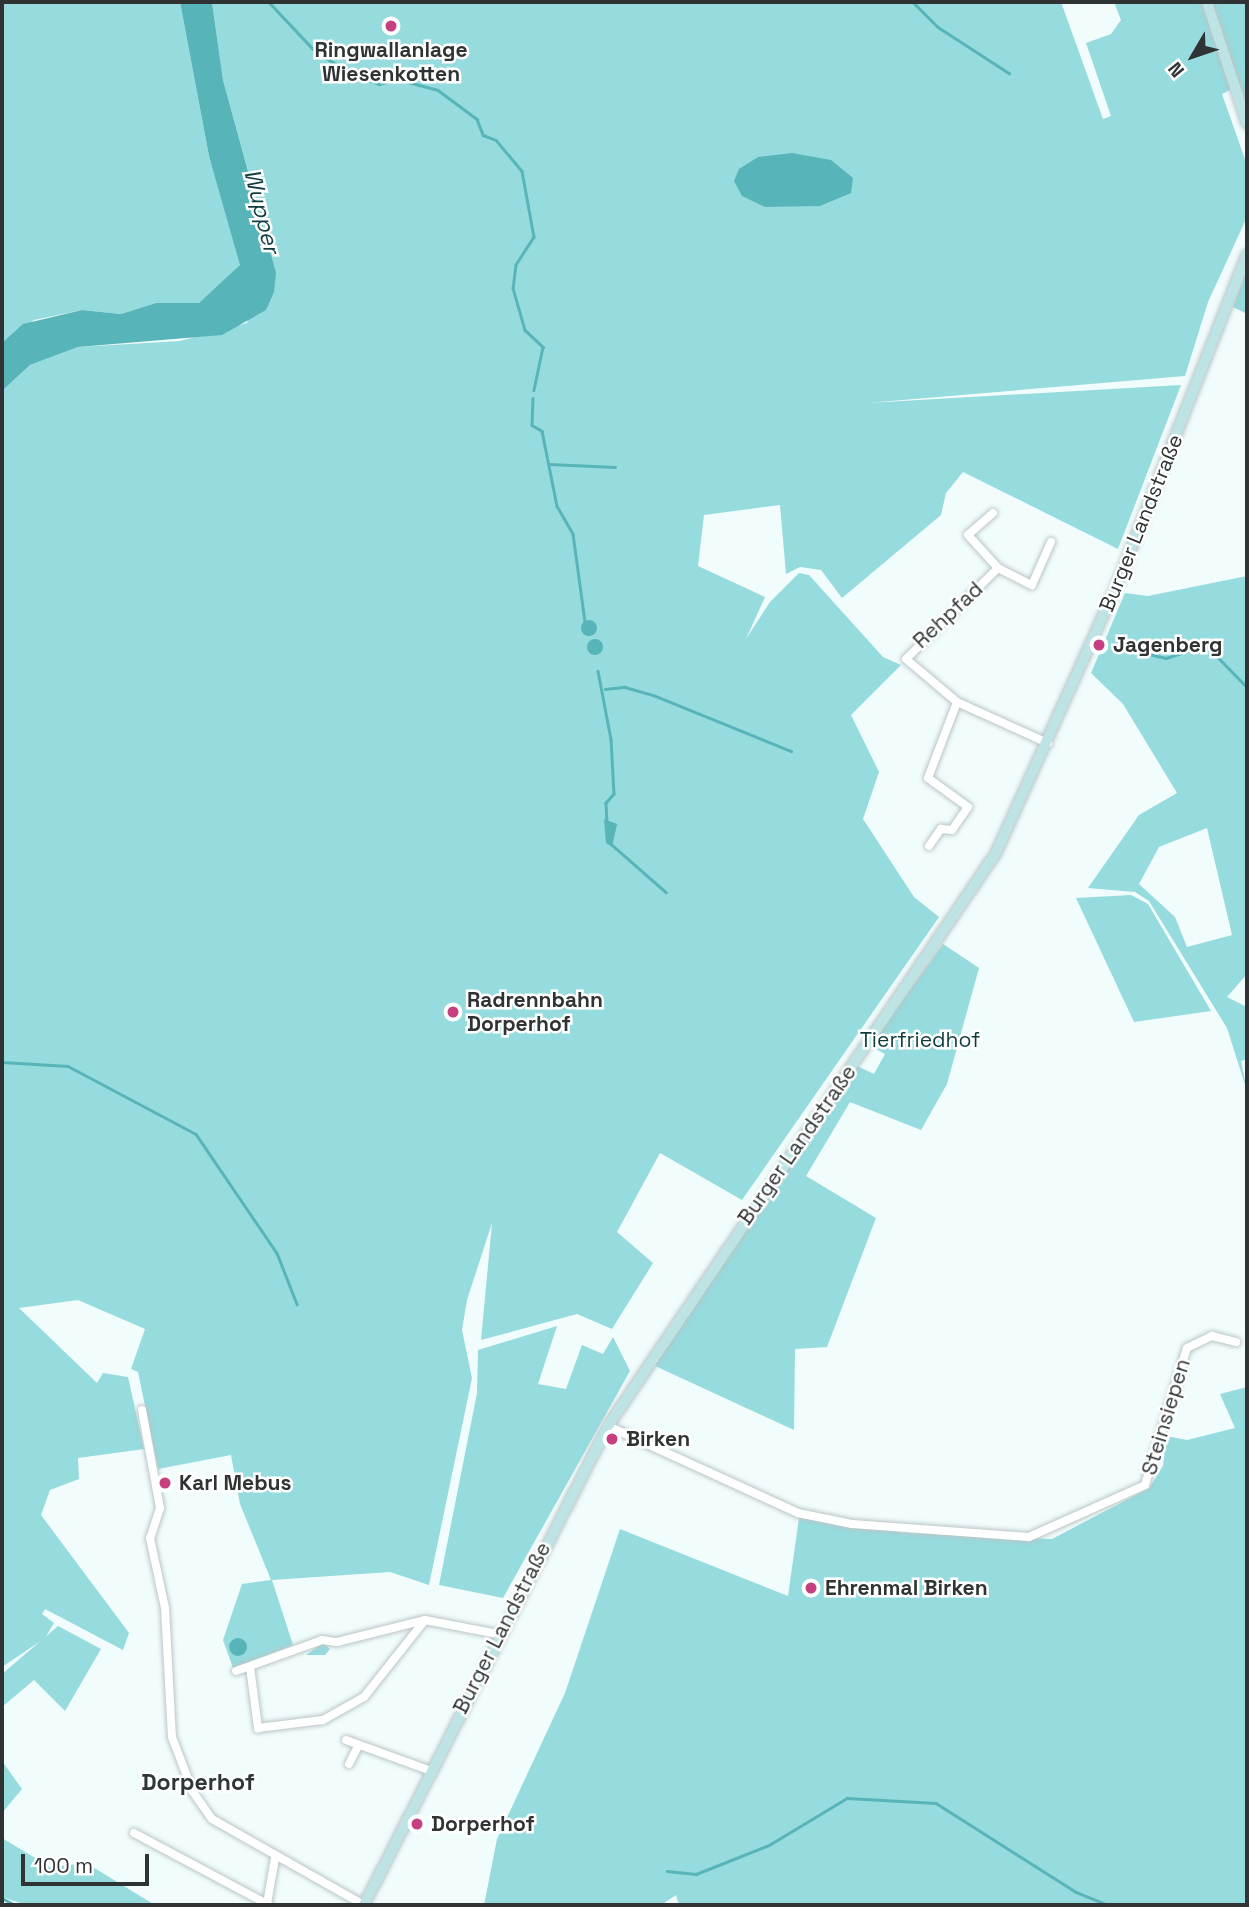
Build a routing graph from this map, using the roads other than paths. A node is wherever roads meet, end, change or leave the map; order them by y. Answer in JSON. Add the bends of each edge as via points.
{"nodes":[{"id":1,"x":1207,"y":2,"type":"edge"},
{"id":2,"x":1247,"y":124,"type":"edge"},
{"id":3,"x":1247,"y":255,"type":"edge"},
{"id":4,"x":993,"y":513,"type":"dead end"},
{"id":5,"x":1051,"y":542,"type":"dead end"},
{"id":6,"x":998,"y":568,"type":"junction"},
{"id":7,"x":957,"y":702,"type":"junction"},
{"id":8,"x":1048,"y":743,"type":"junction"},
{"id":9,"x":929,"y":846,"type":"dead end"},
{"id":10,"x":1236,"y":1342,"type":"dead end"},
{"id":11,"x":142,"y":1410,"type":"dead end"},
{"id":12,"x":608,"y":1426,"type":"junction"},
{"id":13,"x":425,"y":1620,"type":"junction"},
{"id":14,"x":498,"y":1634,"type":"junction"},
{"id":15,"x":250,"y":1667,"type":"junction"},
{"id":16,"x":236,"y":1671,"type":"dead end"},
{"id":17,"x":346,"y":1740,"type":"dead end"},
{"id":18,"x":358,"y":1746,"type":"junction"},
{"id":19,"x":349,"y":1764,"type":"dead end"},
{"id":20,"x":431,"y":1772,"type":"junction"},
{"id":21,"x":135,"y":1833,"type":"dead end"},
{"id":22,"x":275,"y":1858,"type":"junction"},
{"id":23,"x":268,"y":1905,"type":"edge"},
{"id":24,"x":364,"y":1905,"type":"edge"}],
"edges":[{"from":1,"to":2,"type":"main road"},
{"from":3,"to":8,"type":"main road","name":"Burger Landstraße"},
{"from":4,"to":6,"type":"street","name":"Rehpfad","via":[[968,535]]},
{"from":5,"to":6,"type":"street","via":[[1032,585]]},
{"from":6,"to":7,"type":"street","name":"Rehpfad","via":[[906,654]]},
{"from":7,"to":8,"type":"street","name":"Rehpfad"},
{"from":7,"to":9,"type":"street","via":[[928,778],[968,807],[952,830],[941,829]]},
{"from":8,"to":12,"type":"main road","name":"Burger Landstraße","via":[[989,866]]},
{"from":10,"to":12,"type":"street","name":"Steinsiepen","via":[[1212,1336],[1188,1348],[1153,1474],[1122,1501],[1029,1537],[852,1524],[797,1513]]},
{"from":11,"to":22,"type":"street","via":[[160,1508],[150,1538],[165,1608],[172,1737],[204,1812]]},
{"from":12,"to":14,"type":"main road","name":"Burger Landstraße"},
{"from":13,"to":14,"type":"street"},
{"from":13,"to":15,"type":"street","via":[[337,1642],[322,1640]]},
{"from":13,"to":15,"type":"street","via":[[364,1698],[323,1720],[258,1728]]},
{"from":14,"to":20,"type":"main road","name":"Burger Landstraße"},
{"from":15,"to":16,"type":"street"},
{"from":17,"to":18,"type":"street"},
{"from":18,"to":19,"type":"street"},
{"from":18,"to":20,"type":"street"},
{"from":20,"to":24,"type":"main road","name":"Burger Landstraße"},
{"from":21,"to":23,"type":"street"},
{"from":22,"to":23,"type":"street"},
{"from":22,"to":24,"type":"street"}]}
